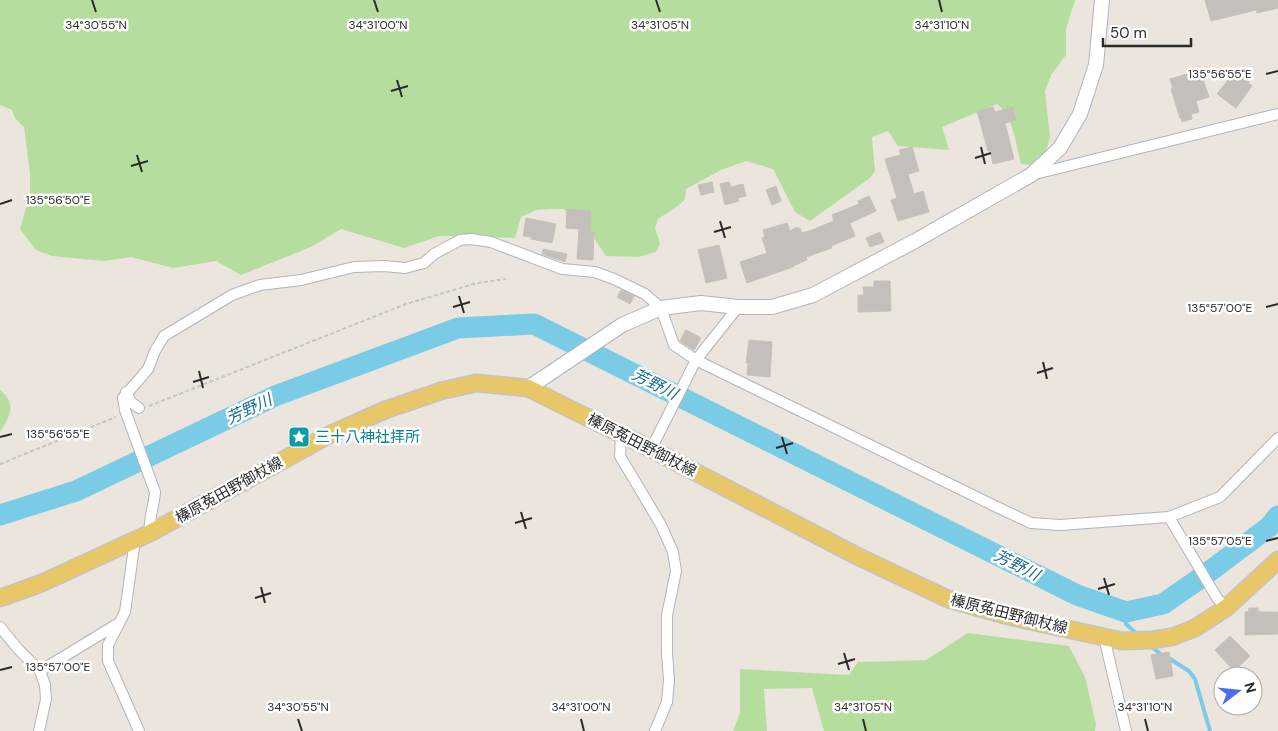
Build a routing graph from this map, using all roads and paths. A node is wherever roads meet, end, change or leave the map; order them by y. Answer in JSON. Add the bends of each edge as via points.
{"nodes":[{"id":1,"x":1102,"y":0,"type":"edge"},
{"id":2,"x":1278,"y":114,"type":"edge"},
{"id":3,"x":1031,"y":175,"type":"junction"},
{"id":4,"x":506,"y":278,"type":"dead end"},
{"id":5,"x":738,"y":307,"type":"junction"},
{"id":6,"x":660,"y":308,"type":"junction"},
{"id":7,"x":696,"y":360,"type":"junction"},
{"id":8,"x":532,"y":386,"type":"junction"},
{"id":9,"x":126,"y":392,"type":"junction"},
{"id":10,"x":139,"y":408,"type":"junction"},
{"id":11,"x":621,"y":434,"type":"junction"},
{"id":12,"x":1278,"y":438,"type":"edge"},
{"id":13,"x":653,"y":446,"type":"junction"},
{"id":14,"x":0,"y":464,"type":"edge"},
{"id":15,"x":1170,"y":516,"type":"junction"},
{"id":16,"x":143,"y":537,"type":"junction"},
{"id":17,"x":1278,"y":560,"type":"edge"},
{"id":18,"x":0,"y":598,"type":"edge"},
{"id":19,"x":1221,"y":603,"type":"junction"},
{"id":20,"x":119,"y":624,"type":"junction"},
{"id":21,"x":0,"y":627,"type":"edge"},
{"id":22,"x":1104,"y":637,"type":"junction"},
{"id":23,"x":40,"y":670,"type":"junction"},
{"id":24,"x":38,"y":731,"type":"edge"},
{"id":25,"x":139,"y":731,"type":"edge"},
{"id":26,"x":655,"y":731,"type":"edge"},
{"id":27,"x":1126,"y":731,"type":"edge"}],
"edges":[{"from":1,"to":3,"type":"street","via":[[1096,66],[1080,114],[1060,148]]},
{"from":2,"to":3,"type":"street"},
{"from":3,"to":5,"type":"street","via":[[813,295],[772,307]]},
{"from":4,"to":10,"type":"path","via":[[476,283],[406,304],[153,406]]},
{"from":5,"to":6,"type":"street","via":[[701,303]]},
{"from":5,"to":7,"type":"street"},
{"from":6,"to":7,"type":"street","via":[[674,346]]},
{"from":6,"to":8,"type":"street","via":[[622,325]]},
{"from":6,"to":9,"type":"street","via":[[645,294],[595,272],[562,270],[491,242],[460,240],[424,263],[405,268],[354,267],[301,280],[260,285],[232,295],[164,336],[148,369]]},
{"from":7,"to":13,"type":"street"},
{"from":7,"to":15,"type":"street","via":[[1031,523],[1060,525]]},
{"from":8,"to":11,"type":"main road","name":"榛原菟田野御杖線"},
{"from":8,"to":16,"type":"main road","name":"榛原菟田野御杖線","via":[[476,383],[385,410],[329,435]]},
{"from":9,"to":10,"type":"street"},
{"from":9,"to":16,"type":"street","bridge":true,"via":[[122,398],[125,410],[155,492]]},
{"from":10,"to":14,"type":"path"},
{"from":11,"to":13,"type":"main road","name":"榛原菟田野御杖線"},
{"from":11,"to":26,"type":"street","via":[[620,456],[661,525],[673,552],[676,571],[668,615],[667,702]]},
{"from":12,"to":15,"type":"street","via":[[1220,497]]},
{"from":13,"to":22,"type":"main road","name":"榛原菟田野御杖線","via":[[858,557],[948,599]]},
{"from":15,"to":19,"type":"street"},
{"from":16,"to":18,"type":"main road","name":"榛原菟田野御杖線","via":[[42,583]]},
{"from":16,"to":20,"type":"street","via":[[125,612]]},
{"from":17,"to":19,"type":"main road","name":"榛原菟田野御杖線"},
{"from":19,"to":22,"type":"main road","name":"榛原菟田野御杖線","via":[[1195,628],[1172,637],[1122,641]]},
{"from":20,"to":23,"type":"street"},
{"from":20,"to":25,"type":"street","via":[[108,645],[108,661]]},
{"from":21,"to":23,"type":"street"},
{"from":22,"to":27,"type":"street"},
{"from":23,"to":24,"type":"street","via":[[46,699]]}]}
